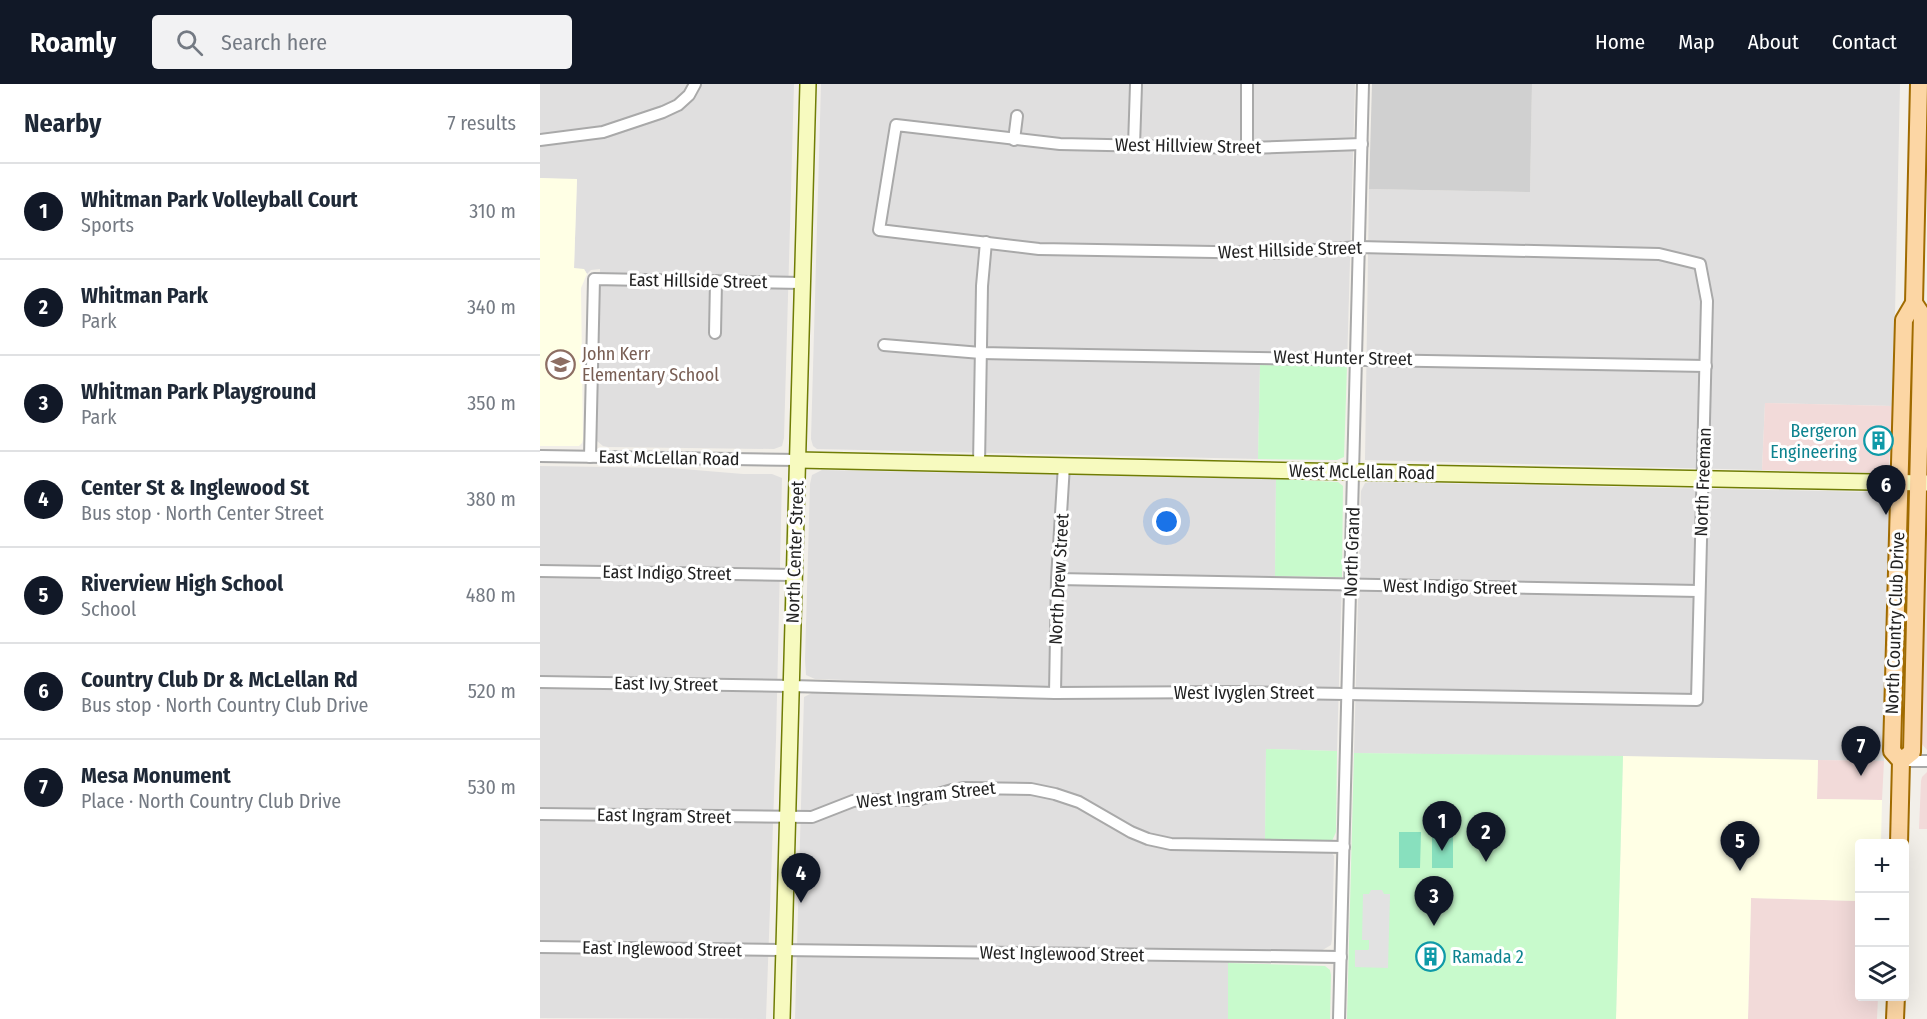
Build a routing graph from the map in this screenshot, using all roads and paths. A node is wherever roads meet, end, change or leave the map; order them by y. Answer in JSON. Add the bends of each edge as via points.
{"nodes":[{"id":1,"x":695,"y":84,"type":"edge"},
{"id":2,"x":808,"y":84,"type":"edge"},
{"id":3,"x":1247,"y":84,"type":"edge"},
{"id":4,"x":1363,"y":84,"type":"edge"},
{"id":5,"x":1919,"y":84,"type":"edge"},
{"id":6,"x":1136,"y":85,"type":"edge"},
{"id":7,"x":1017,"y":116,"type":"dead end"},
{"id":8,"x":540,"y":140,"type":"edge"},
{"id":9,"x":1014,"y":140,"type":"junction"},
{"id":10,"x":1362,"y":144,"type":"junction"},
{"id":11,"x":1134,"y":146,"type":"junction"},
{"id":12,"x":1247,"y":148,"type":"junction"},
{"id":13,"x":879,"y":230,"type":"joint"},
{"id":14,"x":986,"y":242,"type":"junction"},
{"id":15,"x":1359,"y":247,"type":"junction"},
{"id":16,"x":1700,"y":264,"type":"joint"},
{"id":17,"x":716,"y":281,"type":"junction"},
{"id":18,"x":802,"y":283,"type":"junction"},
{"id":19,"x":1914,"y":303,"type":"junction"},
{"id":20,"x":715,"y":333,"type":"dead end"},
{"id":21,"x":884,"y":345,"type":"dead end"},
{"id":22,"x":981,"y":353,"type":"junction"},
{"id":23,"x":1357,"y":358,"type":"junction"},
{"id":24,"x":1706,"y":366,"type":"junction"},
{"id":25,"x":540,"y":456,"type":"edge"},
{"id":26,"x":590,"y":457,"type":"junction"},
{"id":27,"x":798,"y":460,"type":"junction"},
{"id":28,"x":979,"y":464,"type":"junction"},
{"id":29,"x":1064,"y":465,"type":"junction"},
{"id":30,"x":1354,"y":472,"type":"junction"},
{"id":31,"x":1703,"y":479,"type":"junction"},
{"id":32,"x":1899,"y":483,"type":"junction"},
{"id":33,"x":1923,"y":483,"type":"edge"},
{"id":34,"x":540,"y":571,"type":"edge"},
{"id":35,"x":794,"y":575,"type":"junction"},
{"id":36,"x":1057,"y":579,"type":"junction"},
{"id":37,"x":1351,"y":585,"type":"junction"},
{"id":38,"x":1699,"y":591,"type":"junction"},
{"id":39,"x":540,"y":681,"type":"edge"},
{"id":40,"x":791,"y":686,"type":"junction"},
{"id":41,"x":1055,"y":693,"type":"junction"},
{"id":42,"x":1348,"y":694,"type":"junction"},
{"id":43,"x":1697,"y":700,"type":"joint"},
{"id":44,"x":1901,"y":761,"type":"junction"},
{"id":45,"x":1927,"y":761,"type":"edge"},
{"id":46,"x":540,"y":814,"type":"edge"},
{"id":47,"x":787,"y":818,"type":"junction"},
{"id":48,"x":1899,"y":839,"type":"edge"},
{"id":49,"x":1344,"y":847,"type":"junction"},
{"id":50,"x":540,"y":947,"type":"edge"},
{"id":51,"x":784,"y":951,"type":"junction"},
{"id":52,"x":1341,"y":957,"type":"junction"},
{"id":53,"x":1896,"y":1001,"type":"edge"},
{"id":54,"x":782,"y":1019,"type":"edge"},
{"id":55,"x":1339,"y":1019,"type":"edge"},
{"id":56,"x":1896,"y":1019,"type":"edge"}],
"edges":[{"from":1,"to":8,"type":"street","via":[[678,105],[663,112],[603,132]]},
{"from":2,"to":18,"type":"street","name":"North Center Street"},
{"from":3,"to":12,"type":"street"},
{"from":4,"to":10,"type":"street","name":"North Grand"},
{"from":5,"to":19,"type":"main road","name":"North Country Club Drive"},
{"from":6,"to":11,"type":"street"},
{"from":7,"to":9,"type":"street"},
{"from":9,"to":11,"type":"street","name":"West Hillview Street"},
{"from":9,"to":13,"type":"street","name":"West Hillview Street","via":[[896,125]]},
{"from":10,"to":12,"type":"street","name":"West Hillview Street"},
{"from":10,"to":15,"type":"street","name":"North Grand"},
{"from":11,"to":12,"type":"street","name":"West Hillview Street"},
{"from":13,"to":14,"type":"street","name":"West Hillside Street"},
{"from":14,"to":15,"type":"street","name":"West Hillside Street","via":[[1039,249],[1263,253]]},
{"from":14,"to":22,"type":"street"},
{"from":15,"to":16,"type":"street","name":"West Hillside Street","via":[[1659,254]]},
{"from":15,"to":23,"type":"street","name":"North Grand"},
{"from":16,"to":24,"type":"street","name":"North Freeman","via":[[1707,302]]},
{"from":17,"to":18,"type":"street","name":"East Hillside Street"},
{"from":17,"to":20,"type":"street"},
{"from":17,"to":26,"type":"street","name":"East Hillside Street","via":[[594,279]]},
{"from":18,"to":27,"type":"street","name":"North Center Street"},
{"from":19,"to":32,"type":"main road","name":"North Country Club Drive","via":[[1904,320]]},
{"from":19,"to":33,"type":"main road","name":"North Country Club Drive","via":[[1922,315]]},
{"from":21,"to":22,"type":"street","name":"West Hunter Street"},
{"from":22,"to":23,"type":"street","name":"West Hunter Street"},
{"from":22,"to":28,"type":"street"},
{"from":23,"to":24,"type":"street","name":"West Hunter Street"},
{"from":23,"to":30,"type":"street","name":"North Grand"},
{"from":24,"to":31,"type":"street","name":"North Freeman"},
{"from":25,"to":26,"type":"street","name":"East McLellan Road"},
{"from":26,"to":27,"type":"street","name":"East McLellan Road"},
{"from":27,"to":28,"type":"street","name":"West McLellan Road"},
{"from":27,"to":35,"type":"street","name":"North Center Street"},
{"from":28,"to":29,"type":"street","name":"West McLellan Road"},
{"from":29,"to":30,"type":"street","name":"West McLellan Road"},
{"from":29,"to":36,"type":"street","name":"North Drew Street"},
{"from":30,"to":31,"type":"street","name":"West McLellan Road"},
{"from":30,"to":37,"type":"street","name":"North Grand"},
{"from":31,"to":32,"type":"street","name":"West McLellan Road"},
{"from":31,"to":38,"type":"street","name":"North Freeman"},
{"from":32,"to":33,"type":"street","name":"West McLellan Road"},
{"from":32,"to":44,"type":"main road","name":"North Country Club Drive","via":[[1892,751]]},
{"from":33,"to":44,"type":"main road","name":"North Country Club Drive","via":[[1911,752]]},
{"from":34,"to":35,"type":"street","name":"East Indigo Street"},
{"from":35,"to":40,"type":"street","name":"North Center Street"},
{"from":36,"to":37,"type":"street","name":"West Indigo Street"},
{"from":36,"to":41,"type":"street","name":"North Drew Street"},
{"from":37,"to":38,"type":"street","name":"West Indigo Street"},
{"from":37,"to":42,"type":"street","name":"North Grand"},
{"from":38,"to":43,"type":"street","name":"North Freeman"},
{"from":39,"to":40,"type":"street","name":"East Ivy Street"},
{"from":40,"to":41,"type":"street","name":"West Ivyglen Street"},
{"from":40,"to":47,"type":"street","name":"North Center Street"},
{"from":41,"to":42,"type":"street","name":"West Ivyglen Street"},
{"from":42,"to":43,"type":"street","name":"West Ivyglen Street"},
{"from":42,"to":49,"type":"street","name":"North Grand"},
{"from":44,"to":45,"type":"street"},
{"from":44,"to":48,"type":"main road","name":"North Country Club Drive"},
{"from":46,"to":47,"type":"street","name":"East Ingram Street"},
{"from":47,"to":49,"type":"street","name":"West Ingram Street","via":[[812,817],[861,800],[908,801],[965,788],[1022,788],[1079,802],[1131,832],[1171,844]]},
{"from":47,"to":51,"type":"street","name":"North Center Street"},
{"from":49,"to":52,"type":"street","name":"North Grand"},
{"from":50,"to":51,"type":"street","name":"East Inglewood Street"},
{"from":51,"to":52,"type":"street","name":"West Inglewood Street"},
{"from":51,"to":54,"type":"street","name":"North Center Street"},
{"from":52,"to":55,"type":"street","name":"North Grand"},
{"from":53,"to":56,"type":"main road"}]}
